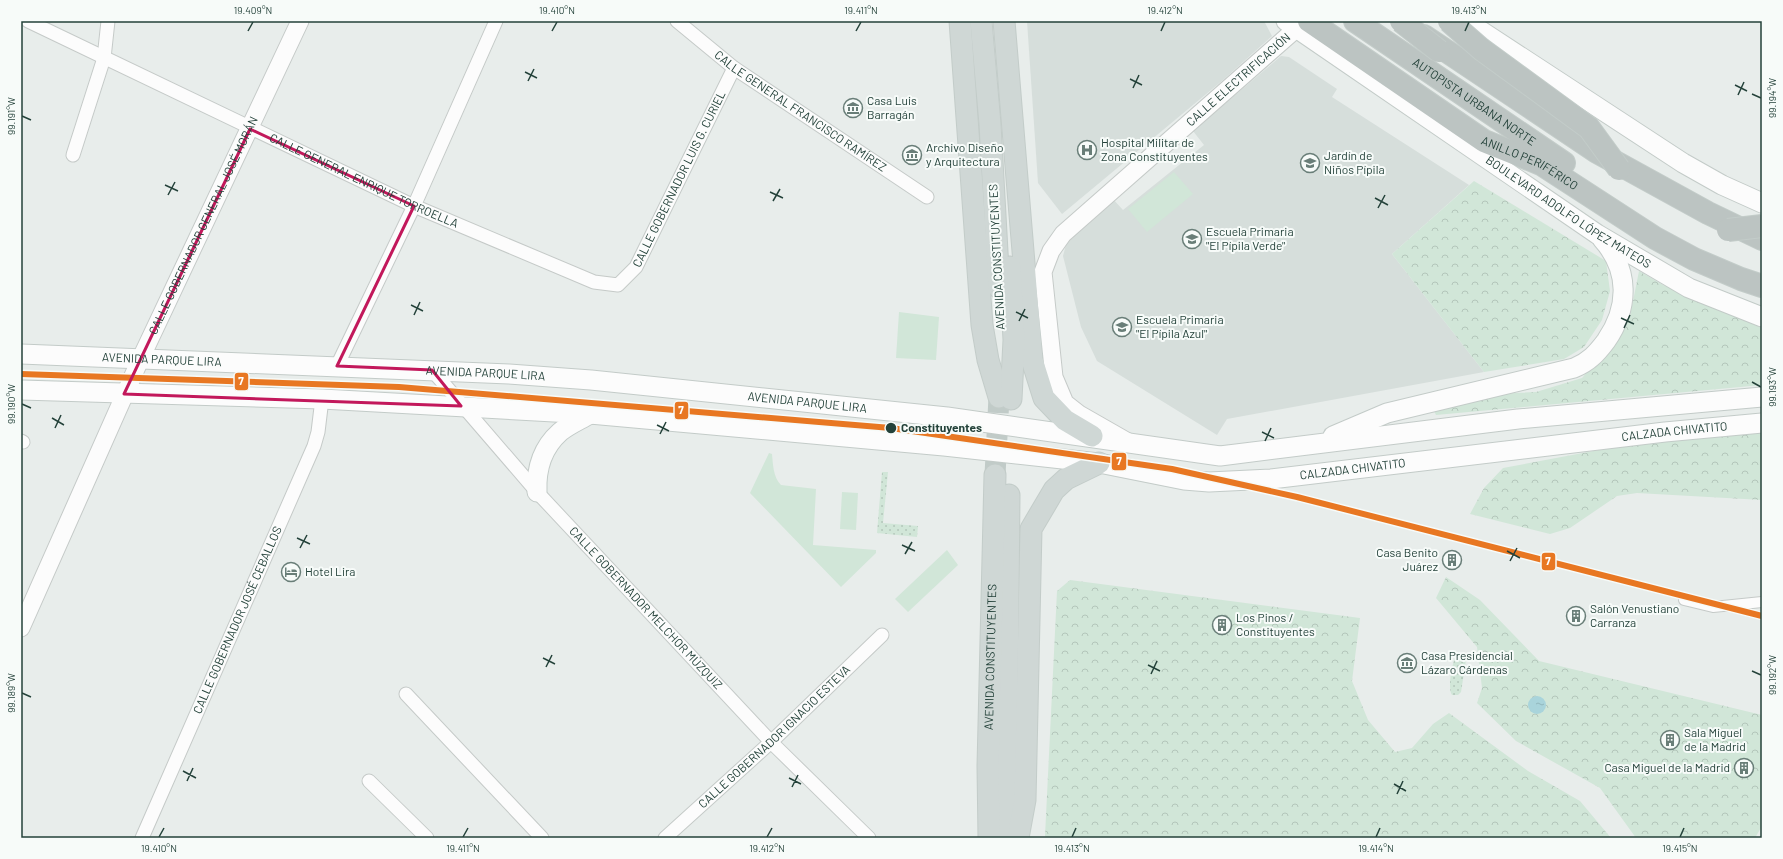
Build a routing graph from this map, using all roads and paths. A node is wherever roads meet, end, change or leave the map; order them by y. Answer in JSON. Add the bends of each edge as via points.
{"nodes":[{"id":1,"x":28,"y":21,"type":"edge"},
{"id":2,"x":108,"y":21,"type":"edge"},
{"id":3,"x":300,"y":21,"type":"edge"},
{"id":4,"x":496,"y":21,"type":"edge"},
{"id":5,"x":677,"y":21,"type":"edge"},
{"id":6,"x":960,"y":21,"type":"edge"},
{"id":7,"x":982,"y":21,"type":"edge"},
{"id":8,"x":998,"y":21,"type":"edge"},
{"id":9,"x":1004,"y":21,"type":"edge"},
{"id":10,"x":1355,"y":21,"type":"edge"},
{"id":11,"x":1400,"y":21,"type":"edge"},
{"id":12,"x":1450,"y":21,"type":"edge"},
{"id":13,"x":1466,"y":21,"type":"edge"},
{"id":14,"x":1301,"y":22,"type":"edge"},
{"id":15,"x":104,"y":58,"type":"junction"},
{"id":16,"x":734,"y":68,"type":"junction"},
{"id":17,"x":1375,"y":82,"type":"joint"},
{"id":18,"x":250,"y":129,"type":"junction"},
{"id":19,"x":1545,"y":151,"type":"junction"},
{"id":20,"x":73,"y":155,"type":"dead end"},
{"id":21,"x":1619,"y":169,"type":"junction"},
{"id":22,"x":927,"y":197,"type":"dead end"},
{"id":23,"x":1762,"y":203,"type":"edge"},
{"id":24,"x":414,"y":206,"type":"junction"},
{"id":25,"x":1762,"y":226,"type":"edge"},
{"id":26,"x":1728,"y":230,"type":"junction"},
{"id":27,"x":1597,"y":234,"type":"junction"},
{"id":28,"x":1762,"y":239,"type":"edge"},
{"id":29,"x":1762,"y":243,"type":"edge"},
{"id":30,"x":1762,"y":274,"type":"edge"},
{"id":31,"x":618,"y":285,"type":"joint"},
{"id":32,"x":1762,"y":286,"type":"edge"},
{"id":33,"x":1762,"y":317,"type":"edge"},
{"id":34,"x":21,"y":354,"type":"edge"},
{"id":35,"x":140,"y":360,"type":"junction"},
{"id":36,"x":337,"y":366,"type":"junction"},
{"id":37,"x":432,"y":370,"type":"junction"},
{"id":38,"x":21,"y":390,"type":"edge"},
{"id":39,"x":124,"y":394,"type":"junction"},
{"id":40,"x":1762,"y":397,"type":"edge"},
{"id":41,"x":1005,"y":398,"type":"junction"},
{"id":42,"x":322,"y":399,"type":"junction"},
{"id":43,"x":461,"y":406,"type":"junction"},
{"id":44,"x":590,"y":414,"type":"junction"},
{"id":45,"x":1762,"y":423,"type":"edge"},
{"id":46,"x":1092,"y":436,"type":"junction"},
{"id":47,"x":1128,"y":442,"type":"junction"},
{"id":48,"x":1320,"y":444,"type":"junction"},
{"id":49,"x":1099,"y":463,"type":"junction"},
{"id":50,"x":537,"y":492,"type":"junction"},
{"id":51,"x":1684,"y":600,"type":"dead end"},
{"id":52,"x":1762,"y":602,"type":"edge"},
{"id":53,"x":21,"y":628,"type":"edge"},
{"id":54,"x":882,"y":635,"type":"dead end"},
{"id":55,"x":406,"y":694,"type":"dead end"},
{"id":56,"x":771,"y":742,"type":"junction"},
{"id":57,"x":369,"y":781,"type":"dead end"},
{"id":58,"x":142,"y":838,"type":"edge"},
{"id":59,"x":427,"y":838,"type":"edge"},
{"id":60,"x":542,"y":838,"type":"edge"},
{"id":61,"x":665,"y":838,"type":"edge"},
{"id":62,"x":869,"y":838,"type":"edge"},
{"id":63,"x":989,"y":838,"type":"edge"},
{"id":64,"x":1009,"y":838,"type":"edge"},
{"id":65,"x":1018,"y":838,"type":"edge"}],
"edges":[{"from":1,"to":15,"type":"street","name":"CALLE GENERAL ENRIQUE TORROELLA"},
{"from":2,"to":15,"type":"street"},
{"from":3,"to":18,"type":"street","name":"CALLE GOBERNADOR GENERAL JOSÉ MORÁN"},
{"from":4,"to":24,"type":"street"},
{"from":5,"to":16,"type":"street","name":"CALLE GENERAL FRANCISCO RAMÍREZ"},
{"from":6,"to":41,"type":"main road","via":[[982,325],[988,360]]},
{"from":7,"to":41,"type":"main road","name":"AVENIDA CONSTITUYENTES"},
{"from":8,"to":41,"type":"main road","name":"AVENIDA CONSTITUYENTES","via":[[1014,340]]},
{"from":9,"to":46,"type":"main road","via":[[1032,360],[1044,398],[1065,420]]},
{"from":10,"to":19,"type":"highway","name":"AUTOPISTA URBANA NORTE"},
{"from":11,"to":21,"type":"highway","name":"AUTOPISTA URBANA NORTE","bridge":true,"via":[[1439,51]]},
{"from":11,"to":28,"type":"highway","via":[[1442,46],[1598,152],[1708,213]]},
{"from":12,"to":21,"type":"highway","bridge":true,"via":[[1481,49],[1589,128]]},
{"from":13,"to":23,"type":"main road","via":[[1683,163],[1722,185]]},
{"from":14,"to":17,"type":"highway","via":[[1352,60]]},
{"from":14,"to":19,"type":"highway","via":[[1480,131]]},
{"from":14,"to":32,"type":"highway","name":"ANILLO PERIFÉRICO","via":[[1484,141],[1541,164],[1655,238],[1694,259]]},
{"from":14,"to":47,"type":"street","name":"CALLE ELECTRIFICACIÓN","via":[[1063,234],[1051,251],[1043,272],[1054,378],[1066,403],[1079,414]]},
{"from":15,"to":18,"type":"street","name":"CALLE GENERAL ENRIQUE TORROELLA"},
{"from":15,"to":20,"type":"street"},
{"from":16,"to":22,"type":"street","name":"CALLE GENERAL FRANCISCO RAMÍREZ"},
{"from":16,"to":31,"type":"street","name":"CALLE GOBERNADOR LUIS G. CURIEL","via":[[636,267]]},
{"from":17,"to":27,"type":"main road","name":"BOULEVARD ADOLFO LÓPEZ MATEOS"},
{"from":18,"to":24,"type":"street","name":"CALLE GENERAL ENRIQUE TORROELLA"},
{"from":18,"to":35,"type":"street","name":"CALLE GOBERNADOR GENERAL JOSÉ MORÁN"},
{"from":19,"to":30,"type":"highway","name":"AUTOPISTA URBANA NORTE","via":[[1663,227]]},
{"from":21,"to":26,"type":"highway","name":"AUTOPISTA URBANA NORTE"},
{"from":24,"to":31,"type":"street","name":"CALLE GENERAL ENRIQUE TORROELLA","via":[[594,282]]},
{"from":24,"to":36,"type":"street"},
{"from":25,"to":26,"type":"highway","bridge":true},
{"from":26,"to":29,"type":"highway","name":"AUTOPISTA URBANA NORTE"},
{"from":27,"to":33,"type":"main road","name":"BOULEVARD ADOLFO LÓPEZ MATEOS","via":[[1689,288]]},
{"from":27,"to":48,"type":"main road","via":[[1615,259],[1623,282],[1624,294],[1623,307],[1617,321],[1589,360],[1574,368],[1387,413]]},
{"from":34,"to":35,"type":"main road","name":"AVENIDA PARQUE LIRA"},
{"from":35,"to":36,"type":"main road","name":"AVENIDA PARQUE LIRA"},
{"from":35,"to":39,"type":"street","name":"CALLE GOBERNADOR GENERAL JOSÉ MORÁN"},
{"from":36,"to":37,"type":"main road","name":"AVENIDA PARQUE LIRA"},
{"from":37,"to":43,"type":"street","name":"CALLE GOBERNADOR MELCHOR MÚZQUIZ"},
{"from":37,"to":46,"type":"main road","name":"AVENIDA PARQUE LIRA","via":[[591,380],[948,417]]},
{"from":38,"to":39,"type":"main road"},
{"from":39,"to":42,"type":"main road"},
{"from":39,"to":53,"type":"street","name":"CALLE GOBERNADOR GENERAL JOSÉ MORÁN"},
{"from":40,"to":48,"type":"main road","via":[[1518,419]]},
{"from":42,"to":43,"type":"main road"},
{"from":42,"to":58,"type":"street","name":"CALLE GOBERNADOR JOSÉ CEBALLOS","via":[[314,446]]},
{"from":43,"to":44,"type":"main road"},
{"from":43,"to":50,"type":"street","name":"CALLE GOBERNADOR MELCHOR MÚZQUIZ"},
{"from":44,"to":49,"type":"main road","name":"CALZADA CHIVATITO","via":[[944,446]]},
{"from":44,"to":50,"type":"main road","via":[[560,431],[549,444],[539,463],[536,477]]},
{"from":45,"to":49,"type":"main road","name":"CALZADA CHIVATITO","via":[[1263,479],[1209,482],[1184,480]]},
{"from":46,"to":47,"type":"main road"},
{"from":47,"to":48,"type":"main road","via":[[1220,456]]},
{"from":49,"to":65,"type":"main road","via":[[1066,479],[1054,490],[1031,529],[1025,800]]},
{"from":50,"to":56,"type":"street","name":"CALLE GOBERNADOR MELCHOR MÚZQUIZ"},
{"from":51,"to":52,"type":"street","via":[[1713,607]]},
{"from":54,"to":56,"type":"street","name":"CALLE GOBERNADOR IGNACIO ESTEVA"},
{"from":55,"to":60,"type":"street"},
{"from":56,"to":61,"type":"street","name":"CALLE GOBERNADOR IGNACIO ESTEVA"},
{"from":56,"to":62,"type":"street","name":"CALLE GOBERNADOR MELCHOR MÚZQUIZ"},
{"from":57,"to":59,"type":"street"},
{"from":63,"to":64,"type":"main road","name":"AVENIDA CONSTITUYENTES","via":[[988,766],[1002,476],[1006,800]]}]}
